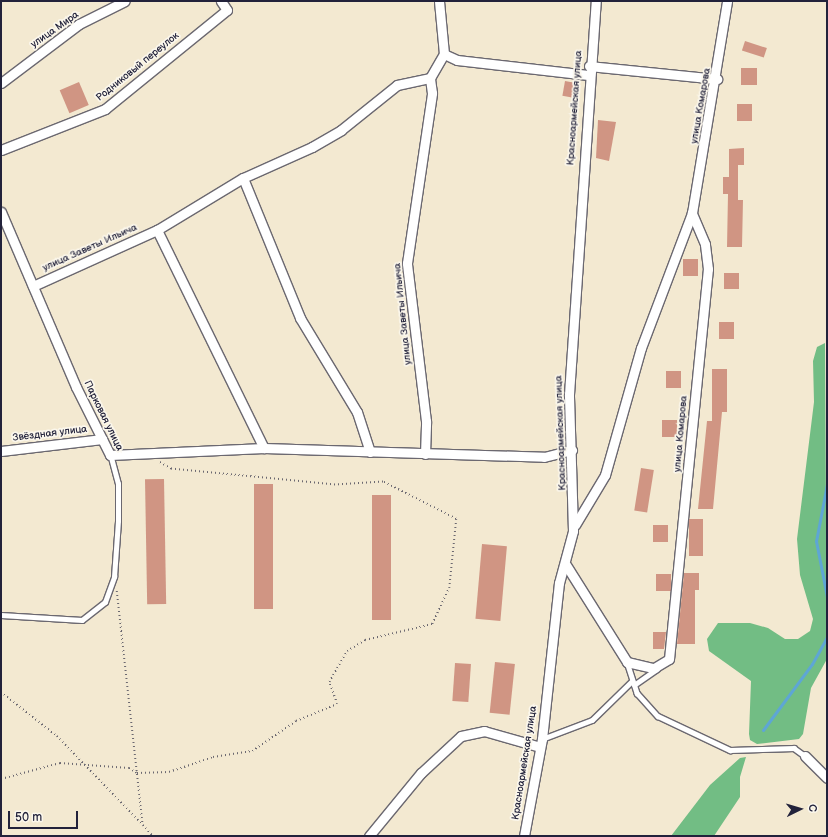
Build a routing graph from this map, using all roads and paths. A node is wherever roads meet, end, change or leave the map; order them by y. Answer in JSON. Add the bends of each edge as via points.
{"nodes":[{"id":1,"x":125,"y":1,"type":"edge"},
{"id":2,"x":221,"y":1,"type":"edge"},
{"id":3,"x":440,"y":1,"type":"edge"},
{"id":4,"x":596,"y":1,"type":"edge"},
{"id":5,"x":727,"y":1,"type":"edge"},
{"id":6,"x":444,"y":54,"type":"junction"},
{"id":7,"x":589,"y":71,"type":"junction"},
{"id":8,"x":430,"y":78,"type":"junction"},
{"id":9,"x":717,"y":79,"type":"junction"},
{"id":10,"x":1,"y":83,"type":"edge"},
{"id":11,"x":1,"y":150,"type":"edge"},
{"id":12,"x":243,"y":178,"type":"junction"},
{"id":13,"x":1,"y":212,"type":"edge"},
{"id":14,"x":692,"y":213,"type":"junction"},
{"id":15,"x":157,"y":230,"type":"junction"},
{"id":16,"x":32,"y":286,"type":"junction"},
{"id":17,"x":102,"y":439,"type":"junction"},
{"id":18,"x":264,"y":448,"type":"junction"},
{"id":19,"x":572,"y":450,"type":"junction"},
{"id":20,"x":1,"y":451,"type":"edge"},
{"id":21,"x":370,"y":452,"type":"junction"},
{"id":22,"x":142,"y":453,"type":"junction"},
{"id":23,"x":425,"y":454,"type":"junction"},
{"id":24,"x":110,"y":455,"type":"junction"},
{"id":25,"x":574,"y":526,"type":"junction"},
{"id":26,"x":566,"y":565,"type":"junction"},
{"id":27,"x":116,"y":586,"type":"dead end"},
{"id":28,"x":1,"y":615,"type":"edge"},
{"id":29,"x":627,"y":662,"type":"junction"},
{"id":30,"x":660,"y":666,"type":"junction"},
{"id":31,"x":633,"y":683,"type":"junction"},
{"id":32,"x":1,"y":692,"type":"edge"},
{"id":33,"x":541,"y":743,"type":"junction"},
{"id":34,"x":805,"y":756,"type":"joint"},
{"id":35,"x":82,"y":762,"type":"junction"},
{"id":36,"x":138,"y":773,"type":"junction"},
{"id":37,"x":827,"y":778,"type":"edge"},
{"id":38,"x":1,"y":779,"type":"edge"},
{"id":39,"x":143,"y":825,"type":"junction"},
{"id":40,"x":153,"y":836,"type":"edge"},
{"id":41,"x":369,"y":836,"type":"edge"},
{"id":42,"x":524,"y":836,"type":"edge"}],
"edges":[{"from":1,"to":10,"type":"street","name":"улица Мира","via":[[79,24]]},
{"from":2,"to":11,"type":"street","name":"Родниковый переулок","via":[[227,10],[105,109]]},
{"from":3,"to":6,"type":"street"},
{"from":4,"to":7,"type":"street","name":"Красноармейская улица"},
{"from":5,"to":9,"type":"street","name":"улица Комарова"},
{"from":6,"to":7,"type":"street","via":[[457,60]]},
{"from":6,"to":8,"type":"street"},
{"from":7,"to":9,"type":"street"},
{"from":7,"to":19,"type":"street","name":"Красноармейская улица","via":[[569,386]]},
{"from":8,"to":12,"type":"street","name":"улица Заветы Ильича","via":[[397,85],[341,130]]},
{"from":8,"to":23,"type":"street","name":"улица Заветы Ильича","via":[[432,92],[407,263],[426,421]]},
{"from":9,"to":14,"type":"street","name":"улица Комарова"},
{"from":12,"to":15,"type":"street","name":"улица Заветы Ильича"},
{"from":12,"to":21,"type":"street","via":[[300,318],[357,412]]},
{"from":13,"to":16,"type":"street","name":"Парковая улица"},
{"from":14,"to":25,"type":"street","name":"улица Комарова","via":[[641,348],[605,475]]},
{"from":14,"to":30,"type":"street","name":"улица Комарова","via":[[705,244],[708,269],[669,659]]},
{"from":15,"to":16,"type":"street","name":"улица Заветы Ильича"},
{"from":15,"to":18,"type":"street"},
{"from":16,"to":17,"type":"street","name":"Парковая улица"},
{"from":17,"to":20,"type":"street","name":"Звёздная улица"},
{"from":17,"to":24,"type":"street","name":"Парковая улица"},
{"from":18,"to":21,"type":"street"},
{"from":18,"to":22,"type":"street"},
{"from":19,"to":23,"type":"street","via":[[544,457]]},
{"from":19,"to":25,"type":"street","name":"Красноармейская улица"},
{"from":21,"to":23,"type":"street"},
{"from":22,"to":24,"type":"street"},
{"from":22,"to":36,"type":"path","via":[[171,469],[335,485],[383,482],[456,519],[449,588],[432,624],[364,640],[346,650],[329,682],[337,704],[296,721],[252,751],[213,757],[169,772]]},
{"from":24,"to":28,"type":"lane","name":"Парковая улица","via":[[118,484],[118,521],[114,577],[105,602],[82,620]]},
{"from":25,"to":26,"type":"street","name":"Красноармейская улица"},
{"from":26,"to":29,"type":"street"},
{"from":26,"to":33,"type":"street","name":"Красноармейская улица","via":[[556,607]]},
{"from":27,"to":36,"type":"path"},
{"from":29,"to":30,"type":"street"},
{"from":29,"to":31,"type":"lane"},
{"from":30,"to":31,"type":"lane"},
{"from":31,"to":33,"type":"lane","via":[[592,720]]},
{"from":31,"to":34,"type":"lane","via":[[641,701],[658,716],[730,750],[794,748]]},
{"from":32,"to":35,"type":"path","via":[[57,736]]},
{"from":33,"to":41,"type":"street","via":[[484,731],[461,736],[421,773]]},
{"from":33,"to":42,"type":"street","name":"Красноармейская улица"},
{"from":34,"to":37,"type":"street"},
{"from":35,"to":36,"type":"path","via":[[129,768]]},
{"from":35,"to":38,"type":"path","via":[[60,763]]},
{"from":35,"to":39,"type":"path"},
{"from":36,"to":39,"type":"path"},
{"from":39,"to":40,"type":"path"}]}
